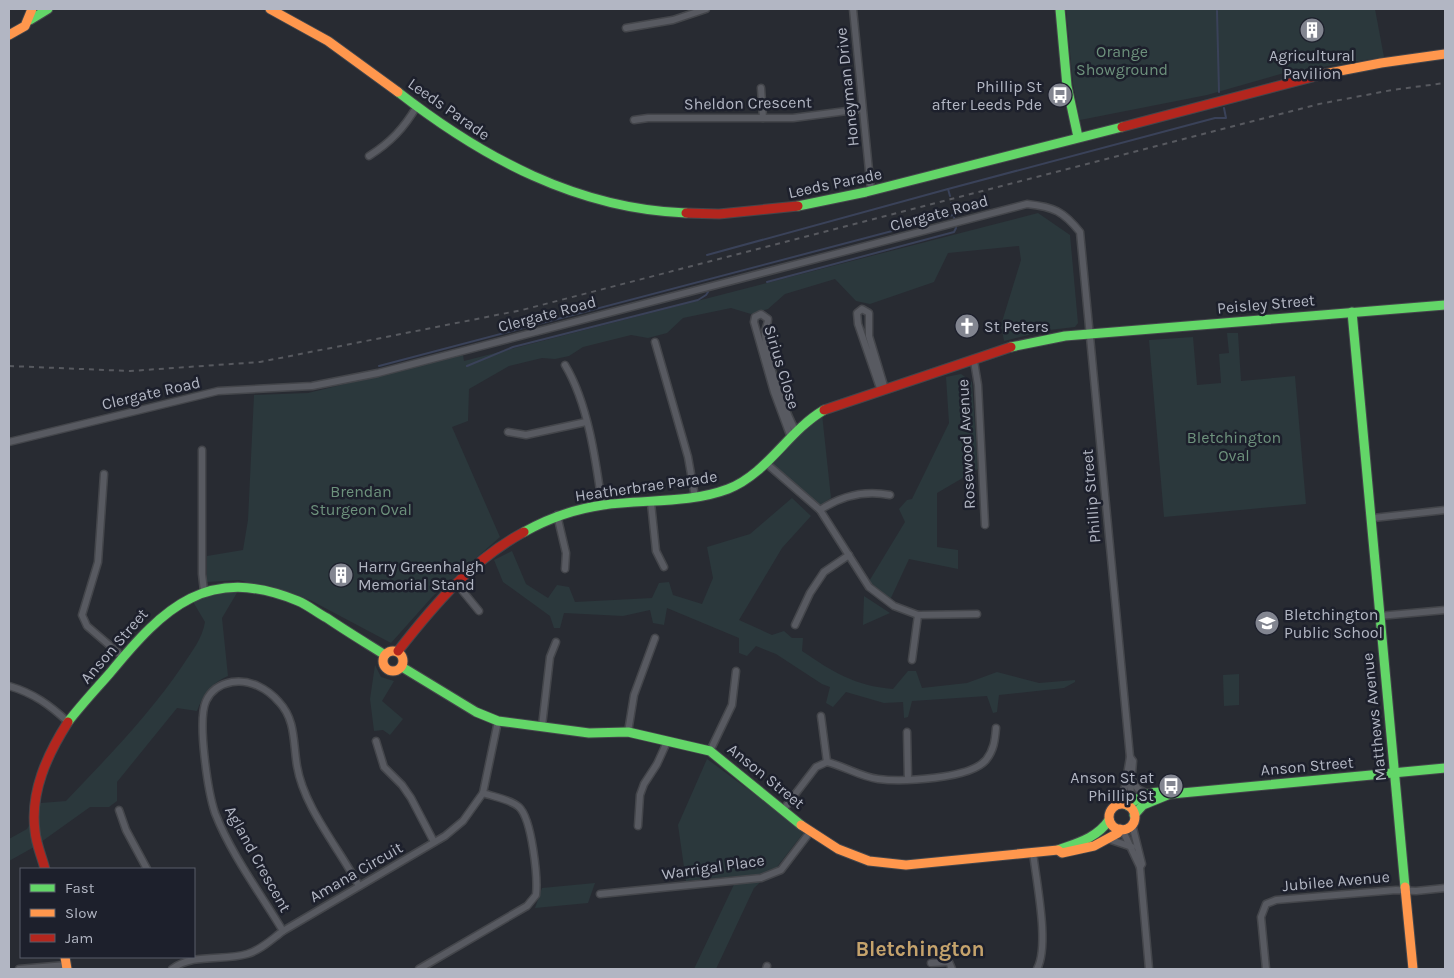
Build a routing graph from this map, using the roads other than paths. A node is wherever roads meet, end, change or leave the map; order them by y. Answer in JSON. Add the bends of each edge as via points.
{"nodes":[{"id":1,"x":32,"y":9,"type":"edge"},
{"id":2,"x":48,"y":9,"type":"edge"},
{"id":3,"x":270,"y":9,"type":"edge"},
{"id":4,"x":706,"y":9,"type":"edge"},
{"id":5,"x":853,"y":9,"type":"edge"},
{"id":6,"x":1060,"y":9,"type":"edge"},
{"id":7,"x":30,"y":20,"type":"junction"},
{"id":8,"x":626,"y":28,"type":"dead end"},
{"id":9,"x":11,"y":36,"type":"edge"},
{"id":10,"x":1445,"y":54,"type":"edge"},
{"id":11,"x":761,"y":88,"type":"dead end"},
{"id":12,"x":416,"y":106,"type":"junction"},
{"id":13,"x":862,"y":109,"type":"junction"},
{"id":14,"x":763,"y":118,"type":"junction"},
{"id":15,"x":634,"y":120,"type":"dead end"},
{"id":16,"x":1078,"y":138,"type":"junction"},
{"id":17,"x":369,"y":156,"type":"dead end"},
{"id":18,"x":872,"y":191,"type":"junction"},
{"id":19,"x":1080,"y":232,"type":"joint"},
{"id":20,"x":1445,"y":305,"type":"edge"},
{"id":21,"x":1352,"y":312,"type":"junction"},
{"id":22,"x":1090,"y":336,"type":"junction"},
{"id":23,"x":656,"y":342,"type":"dead end"},
{"id":24,"x":974,"y":361,"type":"junction"},
{"id":25,"x":566,"y":365,"type":"dead end"},
{"id":26,"x":883,"y":390,"type":"junction"},
{"id":27,"x":586,"y":422,"type":"junction"},
{"id":28,"x":508,"y":432,"type":"dead end"},
{"id":29,"x":792,"y":433,"type":"junction"},
{"id":30,"x":9,"y":442,"type":"edge"},
{"id":31,"x":202,"y":450,"type":"dead end"},
{"id":32,"x":767,"y":464,"type":"junction"},
{"id":33,"x":104,"y":474,"type":"dead end"},
{"id":34,"x":890,"y":495,"type":"dead end"},
{"id":35,"x":695,"y":497,"type":"junction"},
{"id":36,"x":651,"y":502,"type":"junction"},
{"id":37,"x":602,"y":505,"type":"junction"},
{"id":38,"x":820,"y":510,"type":"junction"},
{"id":39,"x":1445,"y":510,"type":"edge"},
{"id":40,"x":557,"y":515,"type":"junction"},
{"id":41,"x":1373,"y":518,"type":"junction"},
{"id":42,"x":985,"y":526,"type":"dead end"},
{"id":43,"x":848,"y":555,"type":"junction"},
{"id":44,"x":664,"y":567,"type":"dead end"},
{"id":45,"x":564,"y":569,"type":"dead end"},
{"id":46,"x":456,"y":583,"type":"junction"},
{"id":47,"x":204,"y":591,"type":"junction"},
{"id":48,"x":1445,"y":610,"type":"edge"},
{"id":49,"x":479,"y":611,"type":"dead end"},
{"id":50,"x":977,"y":614,"type":"dead end"},
{"id":51,"x":918,"y":615,"type":"junction"},
{"id":52,"x":1379,"y":616,"type":"junction"},
{"id":53,"x":795,"y":625,"type":"dead end"},
{"id":54,"x":655,"y":638,"type":"dead end"},
{"id":55,"x":556,"y":642,"type":"dead end"},
{"id":56,"x":398,"y":651,"type":"junction"},
{"id":57,"x":385,"y":655,"type":"junction"},
{"id":58,"x":122,"y":656,"type":"junction"},
{"id":59,"x":912,"y":660,"type":"dead end"},
{"id":60,"x":402,"y":667,"type":"junction"},
{"id":61,"x":736,"y":671,"type":"dead end"},
{"id":62,"x":9,"y":686,"type":"edge"},
{"id":63,"x":821,"y":716,"type":"dead end"},
{"id":64,"x":498,"y":721,"type":"junction"},
{"id":65,"x":68,"y":722,"type":"junction"},
{"id":66,"x":542,"y":726,"type":"junction"},
{"id":67,"x":996,"y":728,"type":"dead end"},
{"id":68,"x":628,"y":732,"type":"junction"},
{"id":69,"x":907,"y":732,"type":"dead end"},
{"id":70,"x":376,"y":741,"type":"dead end"},
{"id":71,"x":667,"y":742,"type":"junction"},
{"id":72,"x":710,"y":751,"type":"junction"},
{"id":73,"x":1130,"y":757,"type":"junction"},
{"id":74,"x":827,"y":762,"type":"junction"},
{"id":75,"x":1445,"y":768,"type":"edge"},
{"id":76,"x":1395,"y":772,"type":"junction"},
{"id":77,"x":908,"y":779,"type":"junction"},
{"id":78,"x":1132,"y":780,"type":"junction"},
{"id":79,"x":483,"y":793,"type":"junction"},
{"id":80,"x":1148,"y":794,"type":"junction"},
{"id":81,"x":1171,"y":794,"type":"junction"},
{"id":82,"x":1123,"y":805,"type":"junction"},
{"id":83,"x":118,"y":810,"type":"dead end"},
{"id":84,"x":783,"y":810,"type":"junction"},
{"id":85,"x":1133,"y":819,"type":"junction"},
{"id":86,"x":1109,"y":820,"type":"junction"},
{"id":87,"x":638,"y":826,"type":"dead end"},
{"id":88,"x":1121,"y":829,"type":"junction"},
{"id":89,"x":810,"y":832,"type":"junction"},
{"id":90,"x":1108,"y":839,"type":"junction"},
{"id":91,"x":434,"y":842,"type":"junction"},
{"id":92,"x":1132,"y":847,"type":"junction"},
{"id":93,"x":1058,"y":850,"type":"junction"},
{"id":94,"x":1033,"y":852,"type":"junction"},
{"id":95,"x":1140,"y":867,"type":"junction"},
{"id":96,"x":45,"y":868,"type":"edge"},
{"id":97,"x":146,"y":868,"type":"edge"},
{"id":98,"x":359,"y":886,"type":"junction"},
{"id":99,"x":1445,"y":888,"type":"edge"},
{"id":100,"x":1405,"y":890,"type":"junction"},
{"id":101,"x":600,"y":894,"type":"dead end"},
{"id":102,"x":283,"y":931,"type":"junction"},
{"id":103,"x":190,"y":958,"type":"edge"},
{"id":104,"x":195,"y":958,"type":"edge"},
{"id":105,"x":931,"y":963,"type":"dead end"},
{"id":106,"x":66,"y":964,"type":"edge"},
{"id":107,"x":20,"y":969,"type":"edge"},
{"id":108,"x":172,"y":969,"type":"edge"},
{"id":109,"x":419,"y":969,"type":"edge"},
{"id":110,"x":952,"y":969,"type":"edge"},
{"id":111,"x":1037,"y":969,"type":"edge"},
{"id":112,"x":1149,"y":969,"type":"edge"},
{"id":113,"x":1266,"y":969,"type":"edge"},
{"id":114,"x":1413,"y":969,"type":"edge"}],
"edges":[{"from":1,"to":7,"type":"street"},
{"from":2,"to":7,"type":"street"},
{"from":3,"to":12,"type":"street","name":"Leeds Parade","via":[[324,38]]},
{"from":4,"to":8,"type":"street","via":[[673,20]]},
{"from":5,"to":13,"type":"street","name":"Honeyman Drive"},
{"from":6,"to":16,"type":"street","via":[[1067,86]]},
{"from":7,"to":9,"type":"street"},
{"from":10,"to":16,"type":"street","name":"Leeds Parade","via":[[1346,68]]},
{"from":11,"to":14,"type":"street"},
{"from":12,"to":17,"type":"street","via":[[400,132]]},
{"from":12,"to":18,"type":"street","name":"Leeds Parade","via":[[518,170],[566,190],[635,208],[734,214],[796,208]]},
{"from":13,"to":14,"type":"street","name":"Sheldon Crescent","via":[[793,118]]},
{"from":13,"to":18,"type":"street","name":"Honeyman Drive"},
{"from":14,"to":15,"type":"street","name":"Sheldon Crescent"},
{"from":16,"to":18,"type":"street","name":"Leeds Parade"},
{"from":19,"to":22,"type":"street","name":"Phillip Street"},
{"from":19,"to":30,"type":"street","name":"Clergate Road","via":[[1064,214],[1045,206],[1027,204],[378,373],[312,386],[218,391]]},
{"from":20,"to":21,"type":"street","name":"Peisley Street"},
{"from":21,"to":22,"type":"street","name":"Peisley Street"},
{"from":21,"to":41,"type":"street","name":"Matthews Avenue"},
{"from":22,"to":24,"type":"street","name":"Heatherbrae Parade","via":[[1036,340]]},
{"from":22,"to":73,"type":"street","name":"Phillip Street"},
{"from":23,"to":35,"type":"street","via":[[688,457]]},
{"from":24,"to":26,"type":"street","name":"Heatherbrae Parade"},
{"from":24,"to":42,"type":"street","name":"Rosewood Avenue"},
{"from":25,"to":27,"type":"street","via":[[576,383]]},
{"from":26,"to":26,"type":"street","via":[[857,320],[857,313],[862,309],[869,313],[870,336]]},
{"from":26,"to":29,"type":"street","name":"Heatherbrae Parade","via":[[823,410]]},
{"from":27,"to":28,"type":"street","via":[[526,435]]},
{"from":27,"to":37,"type":"street"},
{"from":29,"to":29,"type":"street","name":"Sirius Close","via":[[774,392],[754,322],[760,314],[768,320],[765,334],[769,355]]},
{"from":29,"to":32,"type":"street","name":"Heatherbrae Parade"},
{"from":31,"to":47,"type":"street"},
{"from":32,"to":35,"type":"street","name":"Heatherbrae Parade","via":[[737,485]]},
{"from":32,"to":38,"type":"street"},
{"from":33,"to":58,"type":"street","via":[[98,562],[82,615],[87,626]]},
{"from":34,"to":38,"type":"street","via":[[860,494],[835,500]]},
{"from":35,"to":36,"type":"street","name":"Heatherbrae Parade"},
{"from":36,"to":37,"type":"street","name":"Heatherbrae Parade"},
{"from":36,"to":44,"type":"street","via":[[656,551]]},
{"from":37,"to":40,"type":"street","name":"Heatherbrae Parade"},
{"from":38,"to":43,"type":"street"},
{"from":39,"to":41,"type":"street"},
{"from":40,"to":45,"type":"street","via":[[566,553]]},
{"from":40,"to":46,"type":"street","name":"Heatherbrae Parade","via":[[496,547]]},
{"from":41,"to":52,"type":"street","name":"Matthews Avenue"},
{"from":43,"to":51,"type":"street","via":[[870,587],[894,606]]},
{"from":43,"to":53,"type":"street","via":[[824,572]]},
{"from":46,"to":49,"type":"street"},
{"from":46,"to":56,"type":"street","name":"Heatherbrae Parade","via":[[434,604]]},
{"from":47,"to":57,"type":"street","name":"Anson Street","via":[[232,586],[288,597]]},
{"from":47,"to":58,"type":"street","name":"Anson Street","via":[[167,610]]},
{"from":48,"to":52,"type":"street"},
{"from":50,"to":51,"type":"street"},
{"from":51,"to":59,"type":"street"},
{"from":52,"to":76,"type":"street","name":"Matthews Avenue"},
{"from":54,"to":68,"type":"street","via":[[634,695]]},
{"from":55,"to":66,"type":"street","via":[[550,657]]},
{"from":56,"to":57,"type":"street","via":[[391,650]]},
{"from":56,"to":60,"type":"street","via":[[403,658]]},
{"from":57,"to":60,"type":"street","via":[[383,663],[389,670]]},
{"from":58,"to":65,"type":"street","name":"Anson Street"},
{"from":60,"to":64,"type":"street","name":"Anson Street","via":[[476,712]]},
{"from":61,"to":72,"type":"street","via":[[732,704]]},
{"from":62,"to":65,"type":"street","via":[[41,699]]},
{"from":63,"to":74,"type":"street"},
{"from":64,"to":66,"type":"street","name":"Anson Street"},
{"from":64,"to":79,"type":"street","name":"Amana Circuit"},
{"from":65,"to":96,"type":"street","name":"Anson Street","via":[[46,764],[35,803],[35,832]]},
{"from":66,"to":68,"type":"street","name":"Anson Street","via":[[589,733]]},
{"from":67,"to":77,"type":"street","via":[[995,745],[985,761],[970,770]]},
{"from":68,"to":71,"type":"street","name":"Anson Street"},
{"from":69,"to":77,"type":"street"},
{"from":70,"to":91,"type":"street","via":[[384,767],[411,798]]},
{"from":71,"to":72,"type":"street","name":"Anson Street"},
{"from":71,"to":87,"type":"street","via":[[640,795]]},
{"from":72,"to":84,"type":"street","name":"Anson Street"},
{"from":73,"to":78,"type":"street","name":"Phillip Street","via":[[1133,761]]},
{"from":73,"to":82,"type":"street","name":"Phillip Street"},
{"from":74,"to":77,"type":"street","via":[[877,779]]},
{"from":74,"to":84,"type":"street","via":[[816,767]]},
{"from":75,"to":76,"type":"street","name":"Anson Street"},
{"from":76,"to":81,"type":"street","name":"Anson Street"},
{"from":76,"to":100,"type":"street","name":"Matthews Avenue"},
{"from":78,"to":80,"type":"street","via":[[1138,789]]},
{"from":78,"to":82,"type":"street","name":"Phillip Street","via":[[1130,798]]},
{"from":79,"to":91,"type":"street","name":"Amana Circuit","via":[[463,820]]},
{"from":79,"to":109,"type":"street","via":[[511,802],[523,811],[529,827],[536,895],[527,906]]},
{"from":80,"to":81,"type":"street","name":"Anson Street"},
{"from":80,"to":82,"type":"street"},
{"from":81,"to":85,"type":"street","name":"Anson Street","via":[[1143,805]]},
{"from":82,"to":85,"type":"street"},
{"from":82,"to":86,"type":"street","via":[[1111,810]]},
{"from":83,"to":97,"type":"street"},
{"from":84,"to":89,"type":"street","name":"Anson Street"},
{"from":85,"to":88,"type":"street"},
{"from":85,"to":95,"type":"street"},
{"from":86,"to":88,"type":"street"},
{"from":86,"to":93,"type":"street","name":"Anson Street","via":[[1104,829],[1090,838]]},
{"from":88,"to":90,"type":"street","name":"Anson Street"},
{"from":88,"to":92,"type":"street"},
{"from":89,"to":94,"type":"street","name":"Anson Street","via":[[838,849],[869,861],[906,865]]},
{"from":89,"to":101,"type":"street","name":"Warrigal Place","via":[[781,870],[761,878]]},
{"from":90,"to":92,"type":"street"},
{"from":90,"to":93,"type":"street","name":"Anson Street","via":[[1085,849],[1062,853]]},
{"from":91,"to":98,"type":"street","name":"Amana Circuit"},
{"from":92,"to":95,"type":"street"},
{"from":93,"to":94,"type":"street","name":"Anson Street"},
{"from":94,"to":111,"type":"street","via":[[1042,932]]},
{"from":95,"to":112,"type":"street"},
{"from":98,"to":102,"type":"street","name":"Amana Circuit"},
{"from":98,"to":102,"type":"street","name":"Agland Crescent","via":[[301,783],[288,714],[262,687],[241,682],[218,687],[209,695],[203,710],[212,801],[235,850]]},
{"from":99,"to":100,"type":"street","name":"Jubilee Avenue"},
{"from":100,"to":113,"type":"street","name":"Jubilee Avenue","via":[[1276,900],[1266,904],[1261,917]]},
{"from":100,"to":114,"type":"street","name":"Matthews Avenue"},
{"from":102,"to":104,"type":"street","name":"Amana Circuit","via":[[248,954]]},
{"from":103,"to":108,"type":"street","name":"Amana Circuit"},
{"from":105,"to":110,"type":"street","via":[[949,962]]},
{"from":106,"to":107,"type":"street"}]}
